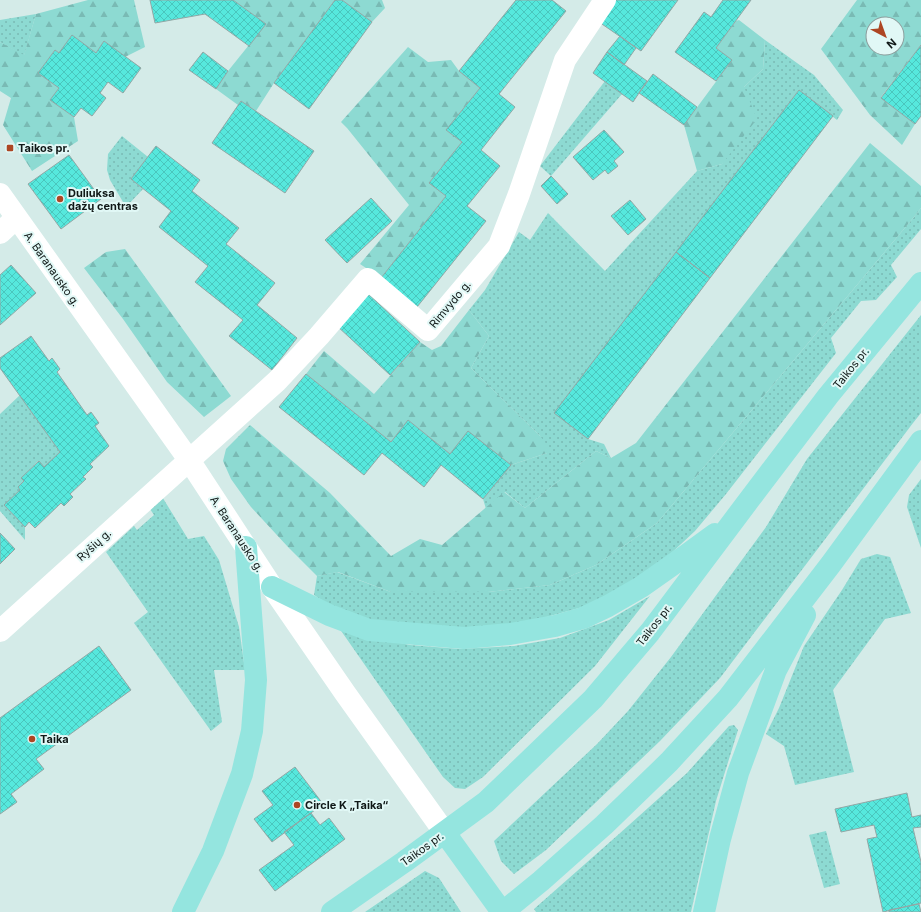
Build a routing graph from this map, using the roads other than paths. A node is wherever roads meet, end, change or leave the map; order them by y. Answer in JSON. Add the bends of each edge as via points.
{"nodes":[{"id":1,"x":605,"y":0,"type":"edge"},
{"id":2,"x":0,"y":194,"type":"edge"},
{"id":3,"x":16,"y":218,"type":"junction"},
{"id":4,"x":0,"y":233,"type":"edge"},
{"id":5,"x":921,"y":283,"type":"edge"},
{"id":6,"x":921,"y":442,"type":"edge"},
{"id":7,"x":188,"y":460,"type":"junction"},
{"id":8,"x":735,"y":518,"type":"junction"},
{"id":9,"x":246,"y":547,"type":"junction"},
{"id":10,"x":831,"y":564,"type":"junction"},
{"id":11,"x":272,"y":587,"type":"junction"},
{"id":12,"x":0,"y":631,"type":"edge"},
{"id":13,"x":445,"y":833,"type":"junction"},
{"id":14,"x":183,"y":912,"type":"edge"},
{"id":15,"x":332,"y":912,"type":"edge"},
{"id":16,"x":503,"y":912,"type":"edge"},
{"id":17,"x":704,"y":912,"type":"edge"}],
"edges":[{"from":1,"to":7,"type":"street","name":"Rimvydo g.","via":[[565,60],[499,246],[428,330],[368,279],[277,381]]},
{"from":2,"to":3,"type":"street","name":"A. Baranausko g."},
{"from":3,"to":4,"type":"street"},
{"from":3,"to":7,"type":"street","name":"A. Baranausko g."},
{"from":5,"to":8,"type":"main road","name":"Taikos pr.","via":[[828,396]]},
{"from":6,"to":10,"type":"main road"},
{"from":7,"to":9,"type":"street","name":"A. Baranausko g."},
{"from":7,"to":12,"type":"street","name":"Ryšių g."},
{"from":8,"to":11,"type":"main road","via":[[641,587],[608,606],[583,618],[510,634],[464,638],[369,630],[329,615]]},
{"from":8,"to":13,"type":"main road","name":"Taikos pr.","via":[[650,632],[593,699],[494,796]]},
{"from":9,"to":11,"type":"street","name":"A. Baranausko g."},
{"from":9,"to":14,"type":"main road","via":[[256,680],[252,731],[242,774],[213,851]]},
{"from":10,"to":16,"type":"main road","via":[[728,698],[669,762],[604,825]]},
{"from":10,"to":17,"type":"main road","via":[[776,670],[748,745],[720,839]]},
{"from":11,"to":13,"type":"street","name":"A. Baranausko g."},
{"from":13,"to":15,"type":"main road","name":"Taikos pr."},
{"from":13,"to":16,"type":"main road","name":"A. Baranausko g."}]}
